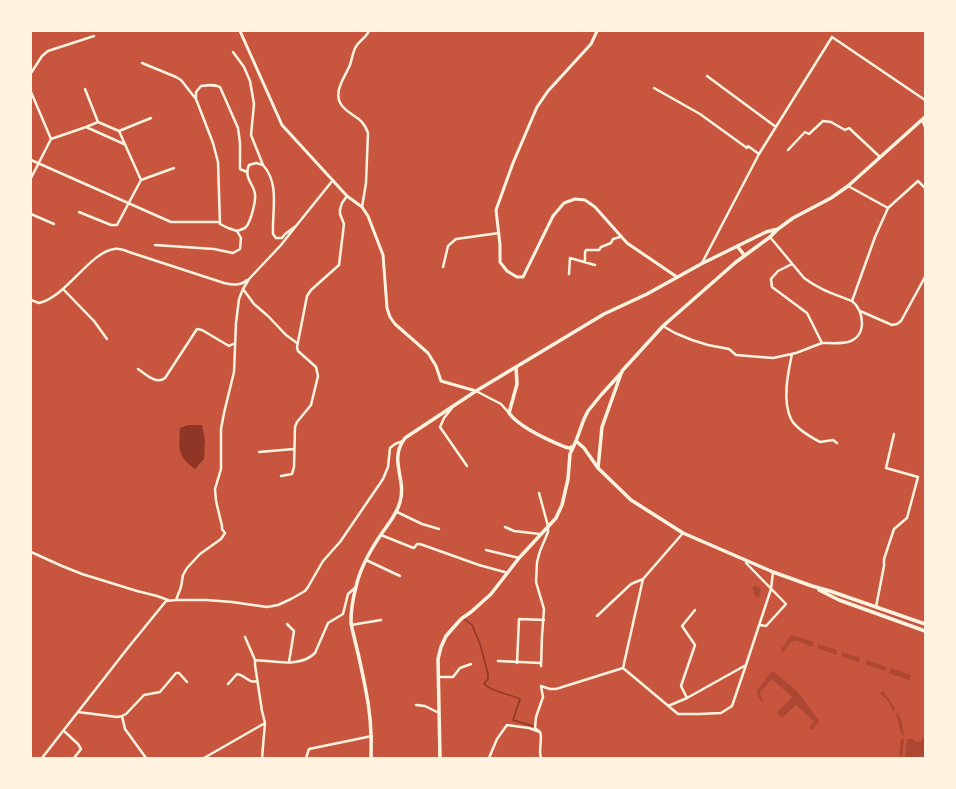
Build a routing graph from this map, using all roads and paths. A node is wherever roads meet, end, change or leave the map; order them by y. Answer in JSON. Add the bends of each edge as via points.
{"nodes":[{"id":1,"x":240,"y":31,"type":"edge"},
{"id":2,"x":369,"y":31,"type":"edge"},
{"id":3,"x":597,"y":31,"type":"edge"},
{"id":4,"x":94,"y":36,"type":"dead end"},
{"id":5,"x":233,"y":52,"type":"dead end"},
{"id":6,"x":142,"y":63,"type":"dead end"},
{"id":7,"x":31,"y":73,"type":"edge"},
{"id":8,"x":707,"y":76,"type":"dead end"},
{"id":9,"x":654,"y":88,"type":"dead end"},
{"id":10,"x":85,"y":90,"type":"dead end"},
{"id":11,"x":31,"y":92,"type":"edge"},
{"id":12,"x":196,"y":99,"type":"junction"},
{"id":13,"x":925,"y":100,"type":"edge"},
{"id":14,"x":151,"y":118,"type":"dead end"},
{"id":15,"x":923,"y":118,"type":"edge"},
{"id":16,"x":98,"y":122,"type":"junction"},
{"id":17,"x":86,"y":127,"type":"junction"},
{"id":18,"x":776,"y":127,"type":"junction"},
{"id":19,"x":925,"y":127,"type":"edge"},
{"id":20,"x":119,"y":131,"type":"junction"},
{"id":21,"x":51,"y":139,"type":"junction"},
{"id":22,"x":124,"y":144,"type":"junction"},
{"id":23,"x":788,"y":150,"type":"dead end"},
{"id":24,"x":759,"y":154,"type":"junction"},
{"id":25,"x":880,"y":157,"type":"junction"},
{"id":26,"x":31,"y":160,"type":"edge"},
{"id":27,"x":38,"y":163,"type":"junction"},
{"id":28,"x":263,"y":165,"type":"junction"},
{"id":29,"x":174,"y":168,"type":"dead end"},
{"id":30,"x":247,"y":172,"type":"junction"},
{"id":31,"x":31,"y":178,"type":"edge"},
{"id":32,"x":141,"y":180,"type":"junction"},
{"id":33,"x":332,"y":180,"type":"junction"},
{"id":34,"x":848,"y":186,"type":"junction"},
{"id":35,"x":925,"y":188,"type":"edge"},
{"id":36,"x":347,"y":196,"type":"junction"},
{"id":37,"x":127,"y":204,"type":"junction"},
{"id":38,"x":362,"y":207,"type":"junction"},
{"id":39,"x":888,"y":208,"type":"junction"},
{"id":40,"x":79,"y":212,"type":"dead end"},
{"id":41,"x":31,"y":214,"type":"edge"},
{"id":42,"x":220,"y":222,"type":"junction"},
{"id":43,"x":54,"y":224,"type":"dead end"},
{"id":44,"x":296,"y":226,"type":"junction"},
{"id":45,"x":778,"y":228,"type":"junction"},
{"id":46,"x":237,"y":231,"type":"junction"},
{"id":47,"x":766,"y":232,"type":"junction"},
{"id":48,"x":499,"y":233,"type":"junction"},
{"id":49,"x":620,"y":237,"type":"junction"},
{"id":50,"x":770,"y":238,"type":"junction"},
{"id":51,"x":752,"y":240,"type":"junction"},
{"id":52,"x":155,"y":246,"type":"dead end"},
{"id":53,"x":738,"y":246,"type":"junction"},
{"id":54,"x":757,"y":247,"type":"junction"},
{"id":55,"x":745,"y":256,"type":"junction"},
{"id":56,"x":585,"y":262,"type":"junction"},
{"id":57,"x":701,"y":264,"type":"junction"},
{"id":58,"x":792,"y":264,"type":"junction"},
{"id":59,"x":595,"y":265,"type":"dead end"},
{"id":60,"x":443,"y":266,"type":"dead end"},
{"id":61,"x":569,"y":274,"type":"dead end"},
{"id":62,"x":677,"y":277,"type":"junction"},
{"id":63,"x":925,"y":277,"type":"edge"},
{"id":64,"x":249,"y":279,"type":"junction"},
{"id":65,"x":62,"y":289,"type":"junction"},
{"id":66,"x":243,"y":289,"type":"junction"},
{"id":67,"x":31,"y":300,"type":"edge"},
{"id":68,"x":852,"y":301,"type":"junction"},
{"id":69,"x":860,"y":311,"type":"junction"},
{"id":70,"x":663,"y":326,"type":"junction"},
{"id":71,"x":106,"y":339,"type":"dead end"},
{"id":72,"x":235,"y":343,"type":"junction"},
{"id":73,"x":297,"y":343,"type":"junction"},
{"id":74,"x":822,"y":343,"type":"junction"},
{"id":75,"x":792,"y":354,"type":"junction"},
{"id":76,"x":516,"y":367,"type":"junction"},
{"id":77,"x":138,"y":369,"type":"dead end"},
{"id":78,"x":622,"y":371,"type":"junction"},
{"id":79,"x":476,"y":391,"type":"junction"},
{"id":80,"x":452,"y":407,"type":"junction"},
{"id":81,"x":509,"y":412,"type":"junction"},
{"id":82,"x":894,"y":434,"type":"dead end"},
{"id":83,"x":403,"y":441,"type":"junction"},
{"id":84,"x":576,"y":441,"type":"junction"},
{"id":85,"x":837,"y":442,"type":"dead end"},
{"id":86,"x":572,"y":447,"type":"junction"},
{"id":87,"x":294,"y":449,"type":"junction"},
{"id":88,"x":259,"y":452,"type":"dead end"},
{"id":89,"x":467,"y":466,"type":"dead end"},
{"id":90,"x":598,"y":468,"type":"junction"},
{"id":91,"x":281,"y":476,"type":"dead end"},
{"id":92,"x":539,"y":493,"type":"dead end"},
{"id":93,"x":397,"y":512,"type":"junction"},
{"id":94,"x":548,"y":526,"type":"junction"},
{"id":95,"x":505,"y":527,"type":"dead end"},
{"id":96,"x":439,"y":529,"type":"dead end"},
{"id":97,"x":683,"y":533,"type":"junction"},
{"id":98,"x":540,"y":534,"type":"junction"},
{"id":99,"x":381,"y":535,"type":"junction"},
{"id":100,"x":486,"y":550,"type":"dead end"},
{"id":101,"x":31,"y":552,"type":"edge"},
{"id":102,"x":519,"y":558,"type":"junction"},
{"id":103,"x":366,"y":560,"type":"junction"},
{"id":104,"x":747,"y":561,"type":"junction"},
{"id":105,"x":773,"y":572,"type":"junction"},
{"id":106,"x":508,"y":573,"type":"junction"},
{"id":107,"x":400,"y":576,"type":"dead end"},
{"id":108,"x":644,"y":579,"type":"junction"},
{"id":109,"x":812,"y":586,"type":"junction"},
{"id":110,"x":356,"y":587,"type":"junction"},
{"id":111,"x":771,"y":589,"type":"junction"},
{"id":112,"x":169,"y":600,"type":"junction"},
{"id":113,"x":176,"y":600,"type":"junction"},
{"id":114,"x":876,"y":607,"type":"junction"},
{"id":115,"x":695,"y":610,"type":"dead end"},
{"id":116,"x":597,"y":616,"type":"dead end"},
{"id":117,"x":381,"y":620,"type":"dead end"},
{"id":118,"x":544,"y":620,"type":"junction"},
{"id":119,"x":288,"y":624,"type":"dead end"},
{"id":120,"x":925,"y":624,"type":"edge"},
{"id":121,"x":351,"y":625,"type":"junction"},
{"id":122,"x":759,"y":625,"type":"junction"},
{"id":123,"x":925,"y":631,"type":"edge"},
{"id":124,"x":245,"y":637,"type":"dead end"},
{"id":125,"x":255,"y":660,"type":"junction"},
{"id":126,"x":498,"y":661,"type":"dead end"},
{"id":127,"x":289,"y":662,"type":"junction"},
{"id":128,"x":517,"y":663,"type":"junction"},
{"id":129,"x":471,"y":664,"type":"dead end"},
{"id":130,"x":746,"y":665,"type":"junction"},
{"id":131,"x":623,"y":668,"type":"junction"},
{"id":132,"x":439,"y":677,"type":"junction"},
{"id":133,"x":257,"y":681,"type":"junction"},
{"id":134,"x":187,"y":682,"type":"dead end"},
{"id":135,"x":228,"y":684,"type":"dead end"},
{"id":136,"x":687,"y":698,"type":"junction"},
{"id":137,"x":416,"y":705,"type":"dead end"},
{"id":138,"x":668,"y":706,"type":"junction"},
{"id":139,"x":78,"y":712,"type":"junction"},
{"id":140,"x":439,"y":713,"type":"junction"},
{"id":141,"x":122,"y":716,"type":"junction"},
{"id":142,"x":265,"y":723,"type":"junction"},
{"id":143,"x":64,"y":731,"type":"junction"},
{"id":144,"x":540,"y":732,"type":"junction"},
{"id":145,"x":372,"y":736,"type":"junction"},
{"id":146,"x":42,"y":758,"type":"edge"},
{"id":147,"x":74,"y":758,"type":"edge"},
{"id":148,"x":146,"y":758,"type":"edge"},
{"id":149,"x":204,"y":758,"type":"edge"},
{"id":150,"x":262,"y":758,"type":"edge"},
{"id":151,"x":306,"y":758,"type":"edge"},
{"id":152,"x":371,"y":758,"type":"edge"},
{"id":153,"x":440,"y":758,"type":"edge"},
{"id":154,"x":489,"y":758,"type":"edge"},
{"id":155,"x":541,"y":758,"type":"edge"}],
"edges":[{"from":1,"to":33,"type":"street","via":[[282,125]]},
{"from":2,"to":38,"type":"street","via":[[357,45],[339,89],[342,106],[357,116],[368,133],[366,183]]},
{"from":3,"to":48,"type":"street","via":[[592,44],[548,91],[537,107],[496,210]]},
{"from":4,"to":7,"type":"street","via":[[48,51]]},
{"from":5,"to":28,"type":"street","via":[[250,80],[253,100],[252,135]]},
{"from":6,"to":12,"type":"street","via":[[181,80]]},
{"from":8,"to":18,"type":"street"},
{"from":9,"to":24,"type":"street","via":[[700,114]]},
{"from":10,"to":16,"type":"street"},
{"from":11,"to":21,"type":"street"},
{"from":12,"to":30,"type":"street","via":[[196,92],[201,86],[220,87],[238,128],[240,170]]},
{"from":12,"to":42,"type":"street","via":[[218,162]]},
{"from":13,"to":18,"type":"street","via":[[832,37]]},
{"from":14,"to":20,"type":"street"},
{"from":15,"to":19,"type":"street"},
{"from":15,"to":25,"type":"main road"},
{"from":16,"to":17,"type":"street"},
{"from":16,"to":20,"type":"street"},
{"from":17,"to":21,"type":"street"},
{"from":17,"to":22,"type":"street"},
{"from":18,"to":24,"type":"street"},
{"from":20,"to":22,"type":"street"},
{"from":21,"to":27,"type":"street"},
{"from":22,"to":32,"type":"street"},
{"from":23,"to":25,"type":"street","via":[[805,132],[809,134],[823,121],[831,122],[845,130],[849,128]]},
{"from":24,"to":57,"type":"street"},
{"from":25,"to":34,"type":"main road"},
{"from":26,"to":27,"type":"street"},
{"from":27,"to":31,"type":"street"},
{"from":27,"to":37,"type":"street"},
{"from":28,"to":30,"type":"street","via":[[249,165]]},
{"from":28,"to":44,"type":"street","via":[[273,183],[274,236],[282,238]]},
{"from":29,"to":32,"type":"street"},
{"from":30,"to":46,"type":"street","via":[[255,193],[255,201],[248,223]]},
{"from":32,"to":37,"type":"street"},
{"from":33,"to":36,"type":"street"},
{"from":33,"to":44,"type":"street"},
{"from":34,"to":39,"type":"street"},
{"from":34,"to":45,"type":"main road"},
{"from":35,"to":39,"type":"street","via":[[918,181]]},
{"from":36,"to":38,"type":"street"},
{"from":36,"to":73,"type":"street","via":[[340,210],[344,224],[339,265],[308,292]]},
{"from":37,"to":40,"type":"street","via":[[119,223],[114,226]]},
{"from":37,"to":42,"type":"street","via":[[171,222]]},
{"from":38,"to":79,"type":"street","via":[[383,255],[390,318],[428,353],[441,381]]},
{"from":39,"to":68,"type":"street","via":[[875,236]]},
{"from":41,"to":43,"type":"street"},
{"from":42,"to":46,"type":"street","via":[[222,226]]},
{"from":44,"to":64,"type":"street"},
{"from":45,"to":47,"type":"main road"},
{"from":45,"to":50,"type":"main road"},
{"from":46,"to":52,"type":"street","via":[[242,238],[240,249],[233,253],[214,249]]},
{"from":47,"to":50,"type":"main road"},
{"from":47,"to":51,"type":"main road"},
{"from":48,"to":49,"type":"street","via":[[500,262],[506,271],[517,278],[525,274],[553,216],[564,203],[575,199],[585,200],[595,207]]},
{"from":48,"to":60,"type":"street","via":[[456,239],[448,246]]},
{"from":49,"to":56,"type":"street","via":[[598,250],[586,250]]},
{"from":49,"to":62,"type":"street"},
{"from":50,"to":54,"type":"main road"},
{"from":50,"to":58,"type":"street"},
{"from":51,"to":53,"type":"main road"},
{"from":51,"to":54,"type":"main road"},
{"from":53,"to":55,"type":"main road"},
{"from":53,"to":57,"type":"main road"},
{"from":54,"to":55,"type":"main road"},
{"from":55,"to":70,"type":"main road"},
{"from":56,"to":59,"type":"street"},
{"from":56,"to":61,"type":"street","via":[[570,258]]},
{"from":57,"to":62,"type":"main road"},
{"from":58,"to":68,"type":"street","via":[[804,278],[818,288]]},
{"from":58,"to":74,"type":"street","via":[[778,271],[771,279],[772,287],[807,313]]},
{"from":62,"to":76,"type":"main road","via":[[604,314]]},
{"from":63,"to":69,"type":"street","via":[[897,324],[892,325]]},
{"from":64,"to":65,"type":"street","via":[[238,285],[224,283],[116,248],[106,251],[94,260]]},
{"from":64,"to":66,"type":"street"},
{"from":65,"to":67,"type":"street","via":[[45,302]]},
{"from":65,"to":71,"type":"street","via":[[94,321]]},
{"from":66,"to":72,"type":"street","via":[[238,306]]},
{"from":66,"to":73,"type":"street","via":[[254,304]]},
{"from":68,"to":69,"type":"street"},
{"from":69,"to":74,"type":"street","via":[[862,328],[853,340]]},
{"from":70,"to":75,"type":"street","via":[[692,340],[729,349],[736,355],[773,358]]},
{"from":70,"to":78,"type":"main road"},
{"from":72,"to":77,"type":"street","via":[[229,346],[197,329],[166,378],[156,380]]},
{"from":72,"to":113,"type":"street","via":[[234,372],[221,429],[220,469],[215,489],[222,529],[225,533],[187,568]]},
{"from":73,"to":87,"type":"street","via":[[298,351],[316,367],[318,376],[311,405],[295,427]]},
{"from":74,"to":75,"type":"street"},
{"from":75,"to":85,"type":"street","via":[[787,379],[791,419],[820,442]]},
{"from":76,"to":79,"type":"main road"},
{"from":76,"to":81,"type":"main road","via":[[517,384]]},
{"from":78,"to":84,"type":"main road","via":[[588,411]]},
{"from":78,"to":90,"type":"main road","via":[[602,427]]},
{"from":79,"to":80,"type":"main road"},
{"from":79,"to":81,"type":"street","via":[[501,404]]},
{"from":80,"to":83,"type":"main road","via":[[408,435]]},
{"from":80,"to":89,"type":"street","via":[[440,427]]},
{"from":81,"to":86,"type":"main road","via":[[524,426],[565,448]]},
{"from":82,"to":114,"type":"street","via":[[886,468],[918,477],[907,518],[894,529],[884,559]]},
{"from":83,"to":93,"type":"main road","via":[[399,447],[397,460],[401,488]]},
{"from":83,"to":113,"type":"street","via":[[390,448],[388,467],[383,479],[305,590],[286,602],[267,607],[232,602]]},
{"from":84,"to":86,"type":"main road"},
{"from":84,"to":90,"type":"main road"},
{"from":86,"to":94,"type":"main road","via":[[562,505],[556,518]]},
{"from":87,"to":88,"type":"street"},
{"from":87,"to":91,"type":"street","via":[[292,474]]},
{"from":90,"to":97,"type":"main road","via":[[637,505]]},
{"from":92,"to":94,"type":"street"},
{"from":93,"to":96,"type":"street"},
{"from":93,"to":99,"type":"main road"},
{"from":94,"to":98,"type":"main road"},
{"from":94,"to":118,"type":"street","via":[[537,562],[536,582],[544,609]]},
{"from":95,"to":98,"type":"street","via":[[514,531]]},
{"from":97,"to":104,"type":"main road"},
{"from":97,"to":108,"type":"street"},
{"from":98,"to":102,"type":"main road"},
{"from":99,"to":103,"type":"main road"},
{"from":99,"to":106,"type":"street","via":[[414,548],[420,544]]},
{"from":100,"to":102,"type":"street"},
{"from":101,"to":112,"type":"street","via":[[82,574]]},
{"from":102,"to":106,"type":"main road"},
{"from":103,"to":107,"type":"street"},
{"from":103,"to":110,"type":"main road"},
{"from":104,"to":105,"type":"main road"},
{"from":104,"to":111,"type":"street","via":[[746,563]]},
{"from":105,"to":109,"type":"main road"},
{"from":105,"to":111,"type":"street"},
{"from":106,"to":132,"type":"main road","via":[[491,594],[461,619],[446,636],[440,651]]},
{"from":108,"to":116,"type":"street","via":[[631,584]]},
{"from":108,"to":131,"type":"street"},
{"from":109,"to":114,"type":"main road"},
{"from":109,"to":123,"type":"main road","via":[[839,600]]},
{"from":110,"to":121,"type":"main road"},
{"from":110,"to":127,"type":"street","via":[[348,594],[343,614],[330,620],[325,626],[315,653],[294,663]]},
{"from":111,"to":122,"type":"street"},
{"from":111,"to":122,"type":"street","via":[[786,604],[766,626]]},
{"from":112,"to":113,"type":"street"},
{"from":112,"to":139,"type":"street"},
{"from":114,"to":120,"type":"main road"},
{"from":115,"to":136,"type":"street","via":[[682,626],[695,645],[681,686]]},
{"from":117,"to":121,"type":"street"},
{"from":118,"to":128,"type":"street","via":[[519,619]]},
{"from":118,"to":128,"type":"street","via":[[541,665]]},
{"from":119,"to":127,"type":"street","via":[[294,630]]},
{"from":121,"to":145,"type":"main road","via":[[366,687]]},
{"from":122,"to":130,"type":"street"},
{"from":124,"to":125,"type":"street"},
{"from":125,"to":127,"type":"street"},
{"from":125,"to":133,"type":"street"},
{"from":126,"to":128,"type":"street"},
{"from":129,"to":132,"type":"street","via":[[460,668],[452,677]]},
{"from":130,"to":136,"type":"street"},
{"from":130,"to":138,"type":"street","via":[[732,706],[721,713],[678,714]]},
{"from":131,"to":138,"type":"street"},
{"from":131,"to":144,"type":"street","via":[[556,689],[541,686],[543,697],[535,728]]},
{"from":132,"to":140,"type":"main road"},
{"from":133,"to":135,"type":"street","via":[[237,674]]},
{"from":133,"to":142,"type":"street"},
{"from":134,"to":141,"type":"street","via":[[176,673],[160,692],[144,695]]},
{"from":136,"to":138,"type":"street"},
{"from":137,"to":140,"type":"street","via":[[425,706]]},
{"from":139,"to":141,"type":"street"},
{"from":139,"to":143,"type":"street"},
{"from":140,"to":153,"type":"main road"},
{"from":141,"to":148,"type":"street","via":[[125,730]]},
{"from":142,"to":149,"type":"street"},
{"from":142,"to":150,"type":"street"},
{"from":143,"to":146,"type":"street"},
{"from":143,"to":147,"type":"street","via":[[81,749]]},
{"from":144,"to":154,"type":"street","via":[[507,725],[497,739]]},
{"from":144,"to":155,"type":"street"},
{"from":145,"to":151,"type":"street","via":[[309,749]]},
{"from":145,"to":152,"type":"main road"}]}
